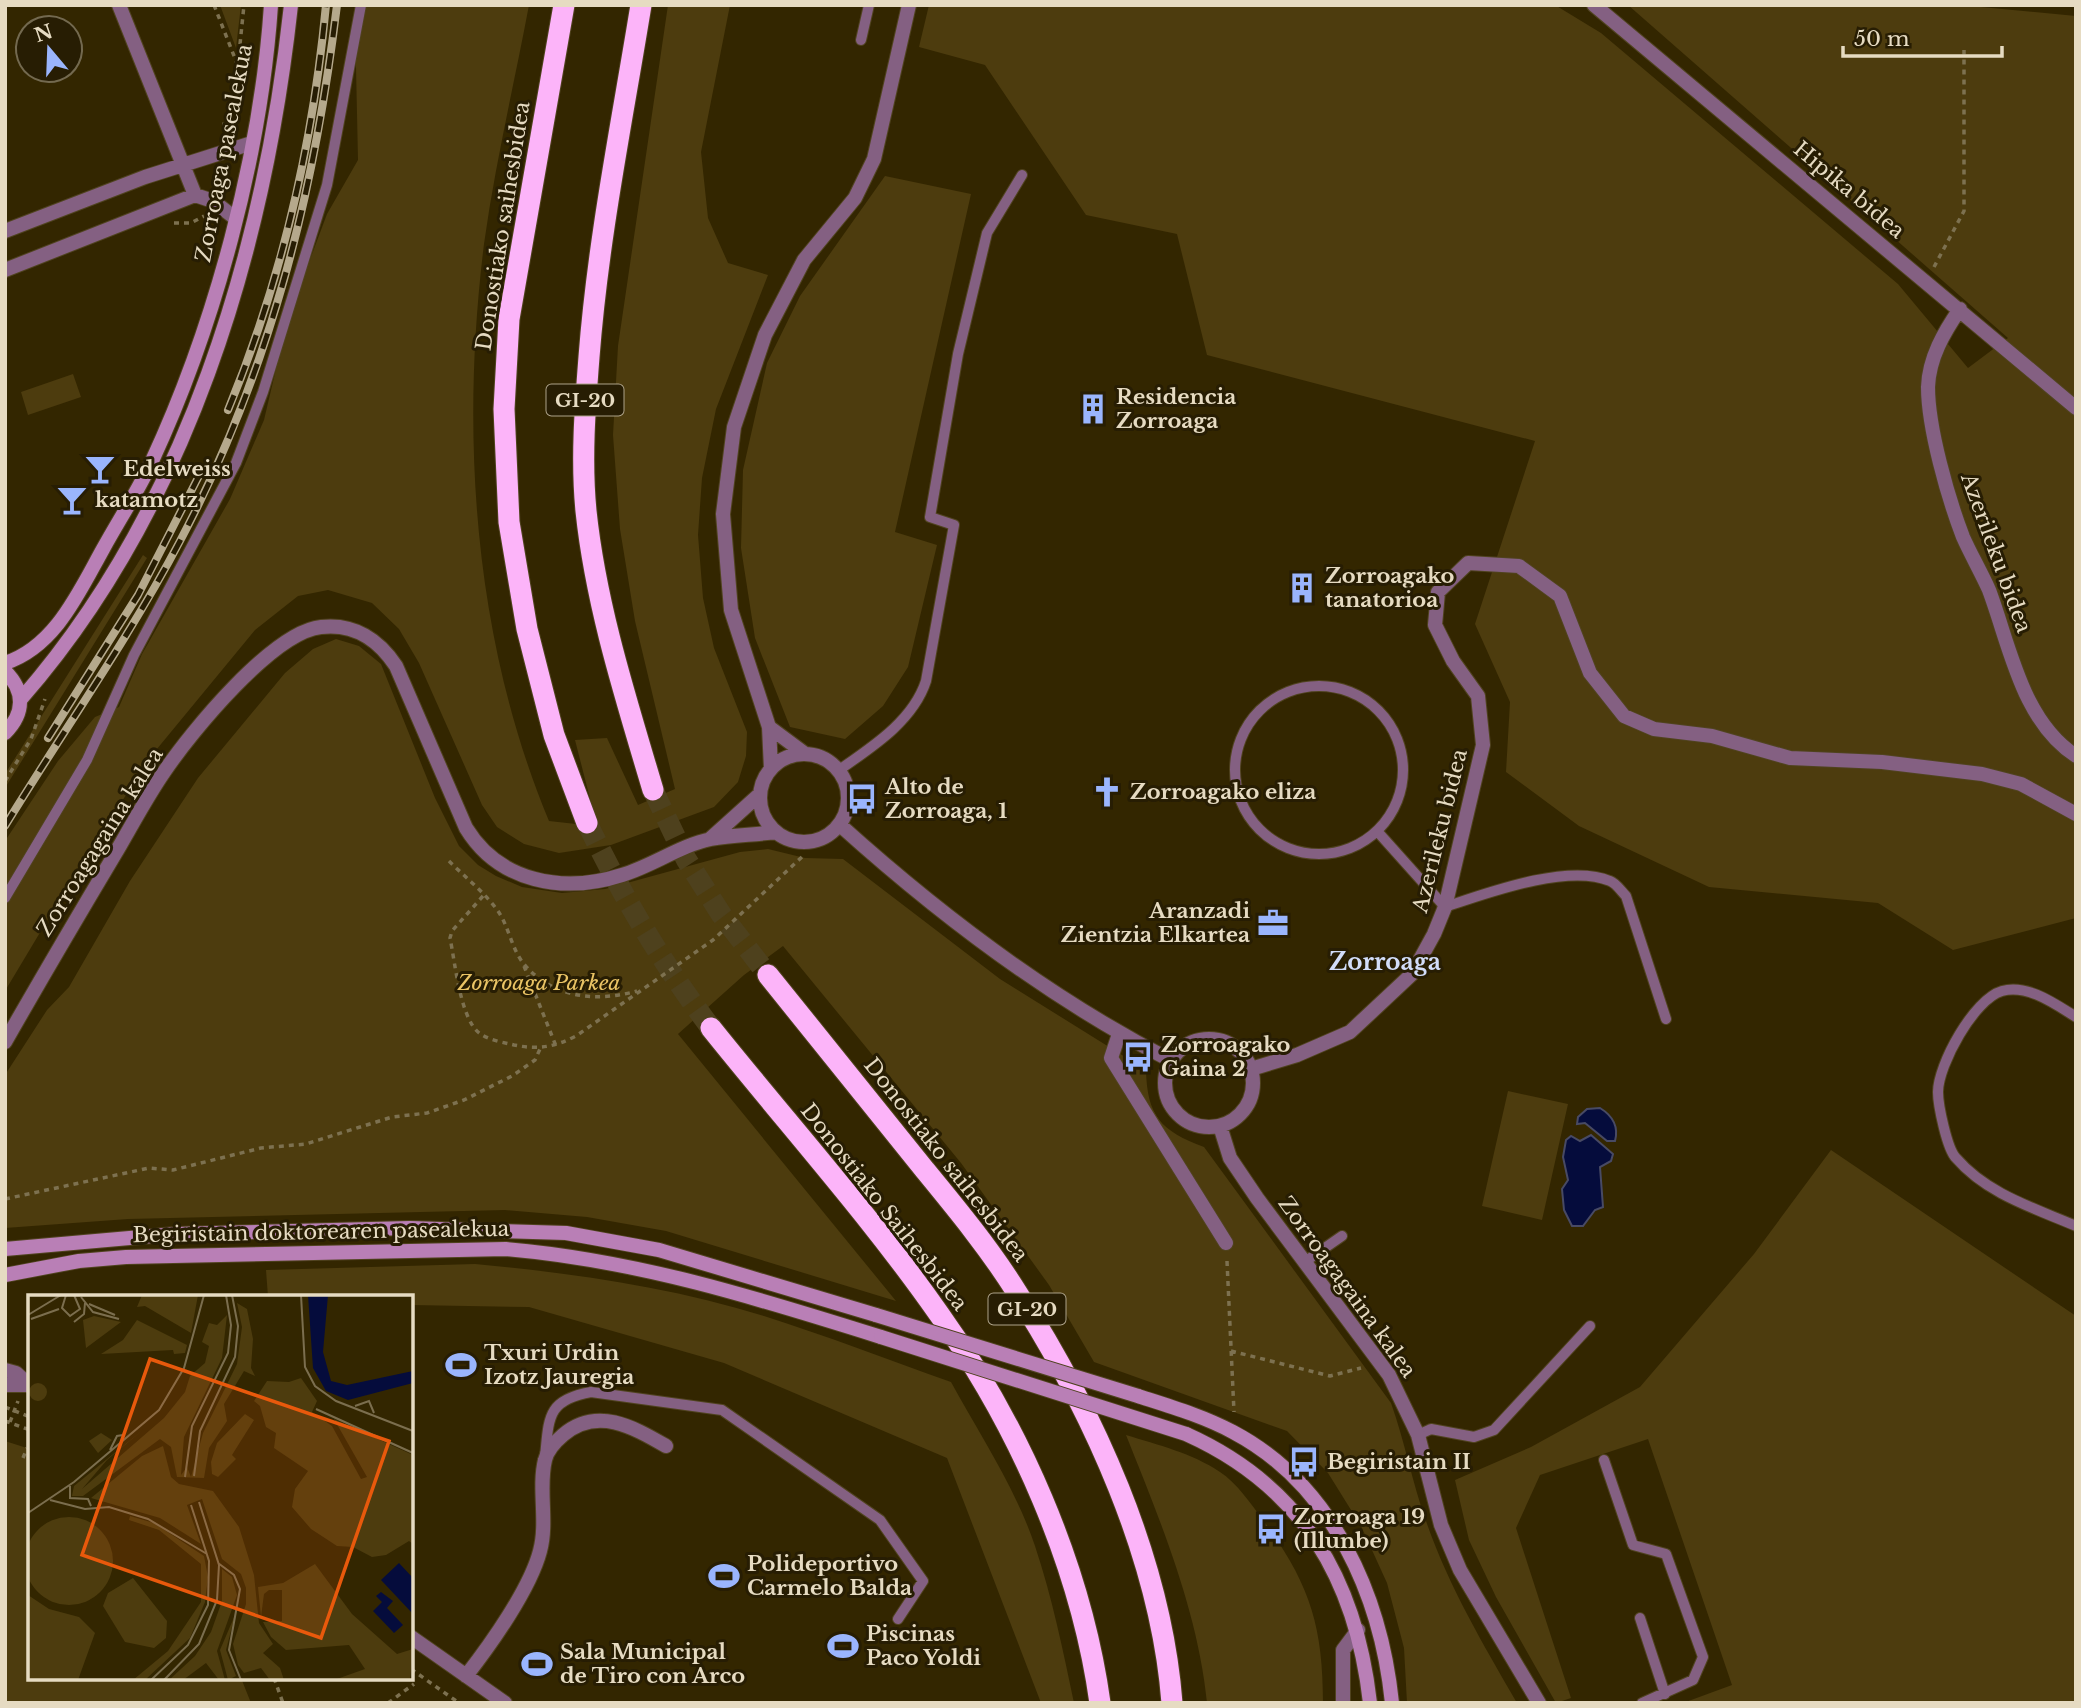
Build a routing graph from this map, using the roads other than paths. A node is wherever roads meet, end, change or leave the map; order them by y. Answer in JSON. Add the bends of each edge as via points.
{"nodes":[{"id":1,"x":119,"y":5,"type":"edge"},
{"id":2,"x":271,"y":5,"type":"edge"},
{"id":3,"x":291,"y":5,"type":"edge"},
{"id":4,"x":361,"y":5,"type":"edge"},
{"id":5,"x":564,"y":5,"type":"edge"},
{"id":6,"x":641,"y":5,"type":"edge"},
{"id":7,"x":869,"y":5,"type":"edge"},
{"id":8,"x":909,"y":5,"type":"edge"},
{"id":9,"x":1594,"y":5,"type":"edge"},
{"id":10,"x":861,"y":40,"type":"dead end"},
{"id":11,"x":252,"y":143,"type":"junction"},
{"id":12,"x":184,"y":165,"type":"junction"},
{"id":13,"x":1022,"y":175,"type":"dead end"},
{"id":14,"x":195,"y":195,"type":"junction"},
{"id":15,"x":235,"y":218,"type":"junction"},
{"id":16,"x":5,"y":231,"type":"edge"},
{"id":17,"x":5,"y":270,"type":"edge"},
{"id":18,"x":1960,"y":309,"type":"junction"},
{"id":19,"x":2076,"y":408,"type":"edge"},
{"id":20,"x":5,"y":663,"type":"edge"},
{"id":21,"x":5,"y":671,"type":"edge"},
{"id":22,"x":21,"y":699,"type":"junction"},
{"id":23,"x":769,"y":727,"type":"junction"},
{"id":24,"x":5,"y":733,"type":"edge"},
{"id":25,"x":804,"y":753,"type":"junction"},
{"id":26,"x":2076,"y":756,"type":"edge"},
{"id":27,"x":771,"y":769,"type":"junction"},
{"id":28,"x":839,"y":770,"type":"junction"},
{"id":29,"x":653,"y":790,"type":"tunnel mouth"},
{"id":30,"x":760,"y":794,"type":"junction"},
{"id":31,"x":2076,"y":814,"type":"edge"},
{"id":32,"x":587,"y":822,"type":"tunnel mouth"},
{"id":33,"x":840,"y":825,"type":"junction"},
{"id":34,"x":1377,"y":831,"type":"junction"},
{"id":35,"x":776,"y":832,"type":"junction"},
{"id":36,"x":710,"y":839,"type":"junction"},
{"id":37,"x":5,"y":898,"type":"edge"},
{"id":38,"x":1445,"y":907,"type":"junction"},
{"id":39,"x":768,"y":975,"type":"tunnel mouth"},
{"id":40,"x":2076,"y":1017,"type":"edge"},
{"id":41,"x":1666,"y":1019,"type":"dead end"},
{"id":42,"x":711,"y":1028,"type":"tunnel mouth"},
{"id":43,"x":1119,"y":1034,"type":"junction"},
{"id":44,"x":5,"y":1042,"type":"edge"},
{"id":45,"x":1170,"y":1060,"type":"junction"},
{"id":46,"x":1251,"y":1069,"type":"junction"},
{"id":47,"x":1220,"y":1126,"type":"junction"},
{"id":48,"x":2076,"y":1226,"type":"edge"},
{"id":49,"x":1342,"y":1236,"type":"dead end"},
{"id":50,"x":1226,"y":1243,"type":"road end"},
{"id":51,"x":5,"y":1249,"type":"edge"},
{"id":52,"x":1306,"y":1261,"type":"junction"},
{"id":53,"x":5,"y":1275,"type":"edge"},
{"id":54,"x":1590,"y":1326,"type":"dead end"},
{"id":55,"x":5,"y":1370,"type":"edge"},
{"id":56,"x":5,"y":1385,"type":"edge"},
{"id":57,"x":25,"y":1389,"type":"edge"},
{"id":58,"x":1418,"y":1434,"type":"junction"},
{"id":59,"x":666,"y":1446,"type":"dead end"},
{"id":60,"x":545,"y":1460,"type":"junction"},
{"id":61,"x":1604,"y":1460,"type":"dead end"},
{"id":62,"x":1640,"y":1618,"type":"dead end"},
{"id":63,"x":898,"y":1619,"type":"dead end"},
{"id":64,"x":1358,"y":1630,"type":"junction"},
{"id":65,"x":413,"y":1638,"type":"edge"},
{"id":66,"x":466,"y":1675,"type":"junction"},
{"id":67,"x":1665,"y":1694,"type":"junction"},
{"id":68,"x":506,"y":1703,"type":"edge"},
{"id":69,"x":1100,"y":1703,"type":"edge"},
{"id":70,"x":1172,"y":1703,"type":"edge"},
{"id":71,"x":1343,"y":1703,"type":"edge"},
{"id":72,"x":1370,"y":1703,"type":"edge"},
{"id":73,"x":1392,"y":1703,"type":"edge"},
{"id":74,"x":1539,"y":1703,"type":"edge"},
{"id":75,"x":1642,"y":1703,"type":"edge"}],
"edges":[{"from":1,"to":12,"type":"street"},
{"from":2,"to":11,"type":"main road","name":"Zorroaga pasealekua"},
{"from":3,"to":22,"type":"main road","name":"Zorroaga pasealekua","via":[[273,142],[245,257],[209,370],[139,524],[87,614]]},
{"from":4,"to":37,"type":"lane","via":[[327,185],[263,392],[236,463],[134,655],[87,760]]},
{"from":5,"to":32,"type":"highway","name":"Donostiako saihesbidea","via":[[509,319],[504,409],[509,522],[527,629],[554,735]]},
{"from":6,"to":29,"type":"highway","number":"GI-20","via":[[595,277],[583,422],[586,509],[597,585]]},
{"from":7,"to":10,"type":"lane"},
{"from":8,"to":23,"type":"street","via":[[874,159],[855,198],[797,273],[765,335],[734,427],[723,514],[731,610]]},
{"from":9,"to":18,"type":"street","name":"Hipika bidea"},
{"from":11,"to":12,"type":"street"},
{"from":11,"to":15,"type":"main road","name":"Zorroaga pasealekua"},
{"from":12,"to":14,"type":"street"},
{"from":12,"to":16,"type":"street"},
{"from":13,"to":28,"type":"lane","via":[[988,233],[958,354],[930,517],[954,525],[922,695],[879,743]]},
{"from":14,"to":15,"type":"street","via":[[213,201]]},
{"from":14,"to":17,"type":"street"},
{"from":15,"to":20,"type":"main road","name":"Zorroaga pasealekua","via":[[219,286],[151,462],[48,637],[33,651]]},
{"from":18,"to":19,"type":"street","name":"Hipika bidea"},
{"from":18,"to":26,"type":"street","name":"Azerileku bidea","via":[[1930,366],[1928,387],[1948,492],[2035,711],[2061,747]]},
{"from":21,"to":22,"type":"main road","via":[[19,688]]},
{"from":22,"to":24,"type":"main road","name":"Zorroaga pasealekua","via":[[20,712]]},
{"from":23,"to":25,"type":"street"},
{"from":23,"to":27,"type":"street"},
{"from":25,"to":27,"type":"street"},
{"from":25,"to":28,"type":"street","via":[[818,755]]},
{"from":27,"to":30,"type":"street"},
{"from":28,"to":33,"type":"street","via":[[849,797]]},
{"from":30,"to":35,"type":"street","via":[[766,821]]},
{"from":30,"to":36,"type":"street","name":"Zorroagagaina kalea"},
{"from":31,"to":38,"type":"street","name":"Azerileku bidea","via":[[2021,784],[1982,774],[1870,761],[1790,758],[1712,736],[1654,729],[1623,716],[1590,673],[1560,596],[1519,566],[1468,563],[1438,592],[1435,625],[1478,696],[1483,745]]},
{"from":33,"to":35,"type":"street","via":[[820,840],[807,842]]},
{"from":33,"to":43,"type":"street","via":[[939,911]]},
{"from":34,"to":34,"type":"lane","via":[[1398,797],[1402,768],[1397,739],[1374,706],[1339,688],[1319,686],[1280,695],[1264,706],[1250,721],[1235,760],[1240,800],[1256,826],[1281,845],[1320,854],[1360,843]]},
{"from":34,"to":38,"type":"lane"},
{"from":35,"to":36,"type":"street","name":"Zorroagagaina kalea"},
{"from":36,"to":44,"type":"street","name":"Zorroagagaina kalea","via":[[620,876],[533,880],[509,870],[491,860],[466,828],[386,650],[345,627],[319,627],[271,651],[164,772]]},
{"from":38,"to":41,"type":"lane","via":[[1537,880],[1586,876],[1612,881],[1626,896]]},
{"from":38,"to":46,"type":"street","name":"Azerileku bidea","via":[[1412,974],[1350,1032]]},
{"from":39,"to":70,"type":"highway","name":"Donostiako saihesbidea","number":"GI-20","via":[[979,1239],[1016,1291],[1087,1415],[1132,1525],[1154,1598]]},
{"from":40,"to":48,"type":"lane","via":[[2037,994],[2002,991],[1975,1009],[1948,1058],[1938,1090],[1953,1156],[1988,1187]]},
{"from":42,"to":69,"type":"highway","name":"Donostiako Saihesbidea","via":[[874,1227],[940,1315],[999,1411],[1043,1504],[1074,1588],[1095,1664]]},
{"from":43,"to":45,"type":"street"},
{"from":43,"to":50,"type":"street","via":[[1111,1058]]},
{"from":45,"to":46,"type":"street","via":[[1192,1042],[1220,1040],[1233,1046]]},
{"from":45,"to":47,"type":"street","via":[[1164,1086],[1173,1110],[1194,1125]]},
{"from":46,"to":47,"type":"street","via":[[1248,1104],[1241,1114]]},
{"from":47,"to":52,"type":"street","name":"Zorroagagaina kalea","via":[[1230,1158]]},
{"from":49,"to":52,"type":"lane"},
{"from":51,"to":73,"type":"main road","name":"Begiristain doktorearen pasealekua","bridge":true,"via":[[175,1234],[410,1228],[566,1233],[659,1250],[1138,1396],[1232,1431],[1271,1456],[1312,1498],[1361,1573],[1379,1623]]},
{"from":52,"to":58,"type":"street","name":"Zorroagagaina kalea","via":[[1380,1363]]},
{"from":53,"to":64,"type":"main road","name":"Begiristain doktorearen pasealekua","bridge":true,"via":[[79,1261],[162,1255],[506,1249],[654,1270],[715,1286],[1186,1434],[1224,1451],[1258,1475],[1321,1546]]},
{"from":54,"to":58,"type":"lane","via":[[1493,1430],[1474,1437],[1431,1429]]},
{"from":55,"to":57,"type":"street","via":[[16,1373]]},
{"from":56,"to":57,"type":"street"},
{"from":58,"to":74,"type":"street","name":"Zorroagagaina kalea","via":[[1441,1525],[1460,1570]]},
{"from":59,"to":60,"type":"street","via":[[633,1427],[606,1419],[587,1421],[555,1441]]},
{"from":60,"to":63,"type":"lane","via":[[549,1417],[557,1404],[572,1396],[591,1392],[722,1410],[880,1520],[923,1581]]},
{"from":60,"to":66,"type":"street","via":[[540,1552],[490,1646]]},
{"from":61,"to":67,"type":"lane","via":[[1633,1545],[1666,1554],[1703,1657],[1693,1679]]},
{"from":62,"to":67,"type":"lane"},
{"from":64,"to":71,"type":"street","via":[[1343,1650]]},
{"from":64,"to":72,"type":"main road"},
{"from":65,"to":66,"type":"street"},
{"from":66,"to":68,"type":"street"},
{"from":67,"to":75,"type":"lane"}]}
